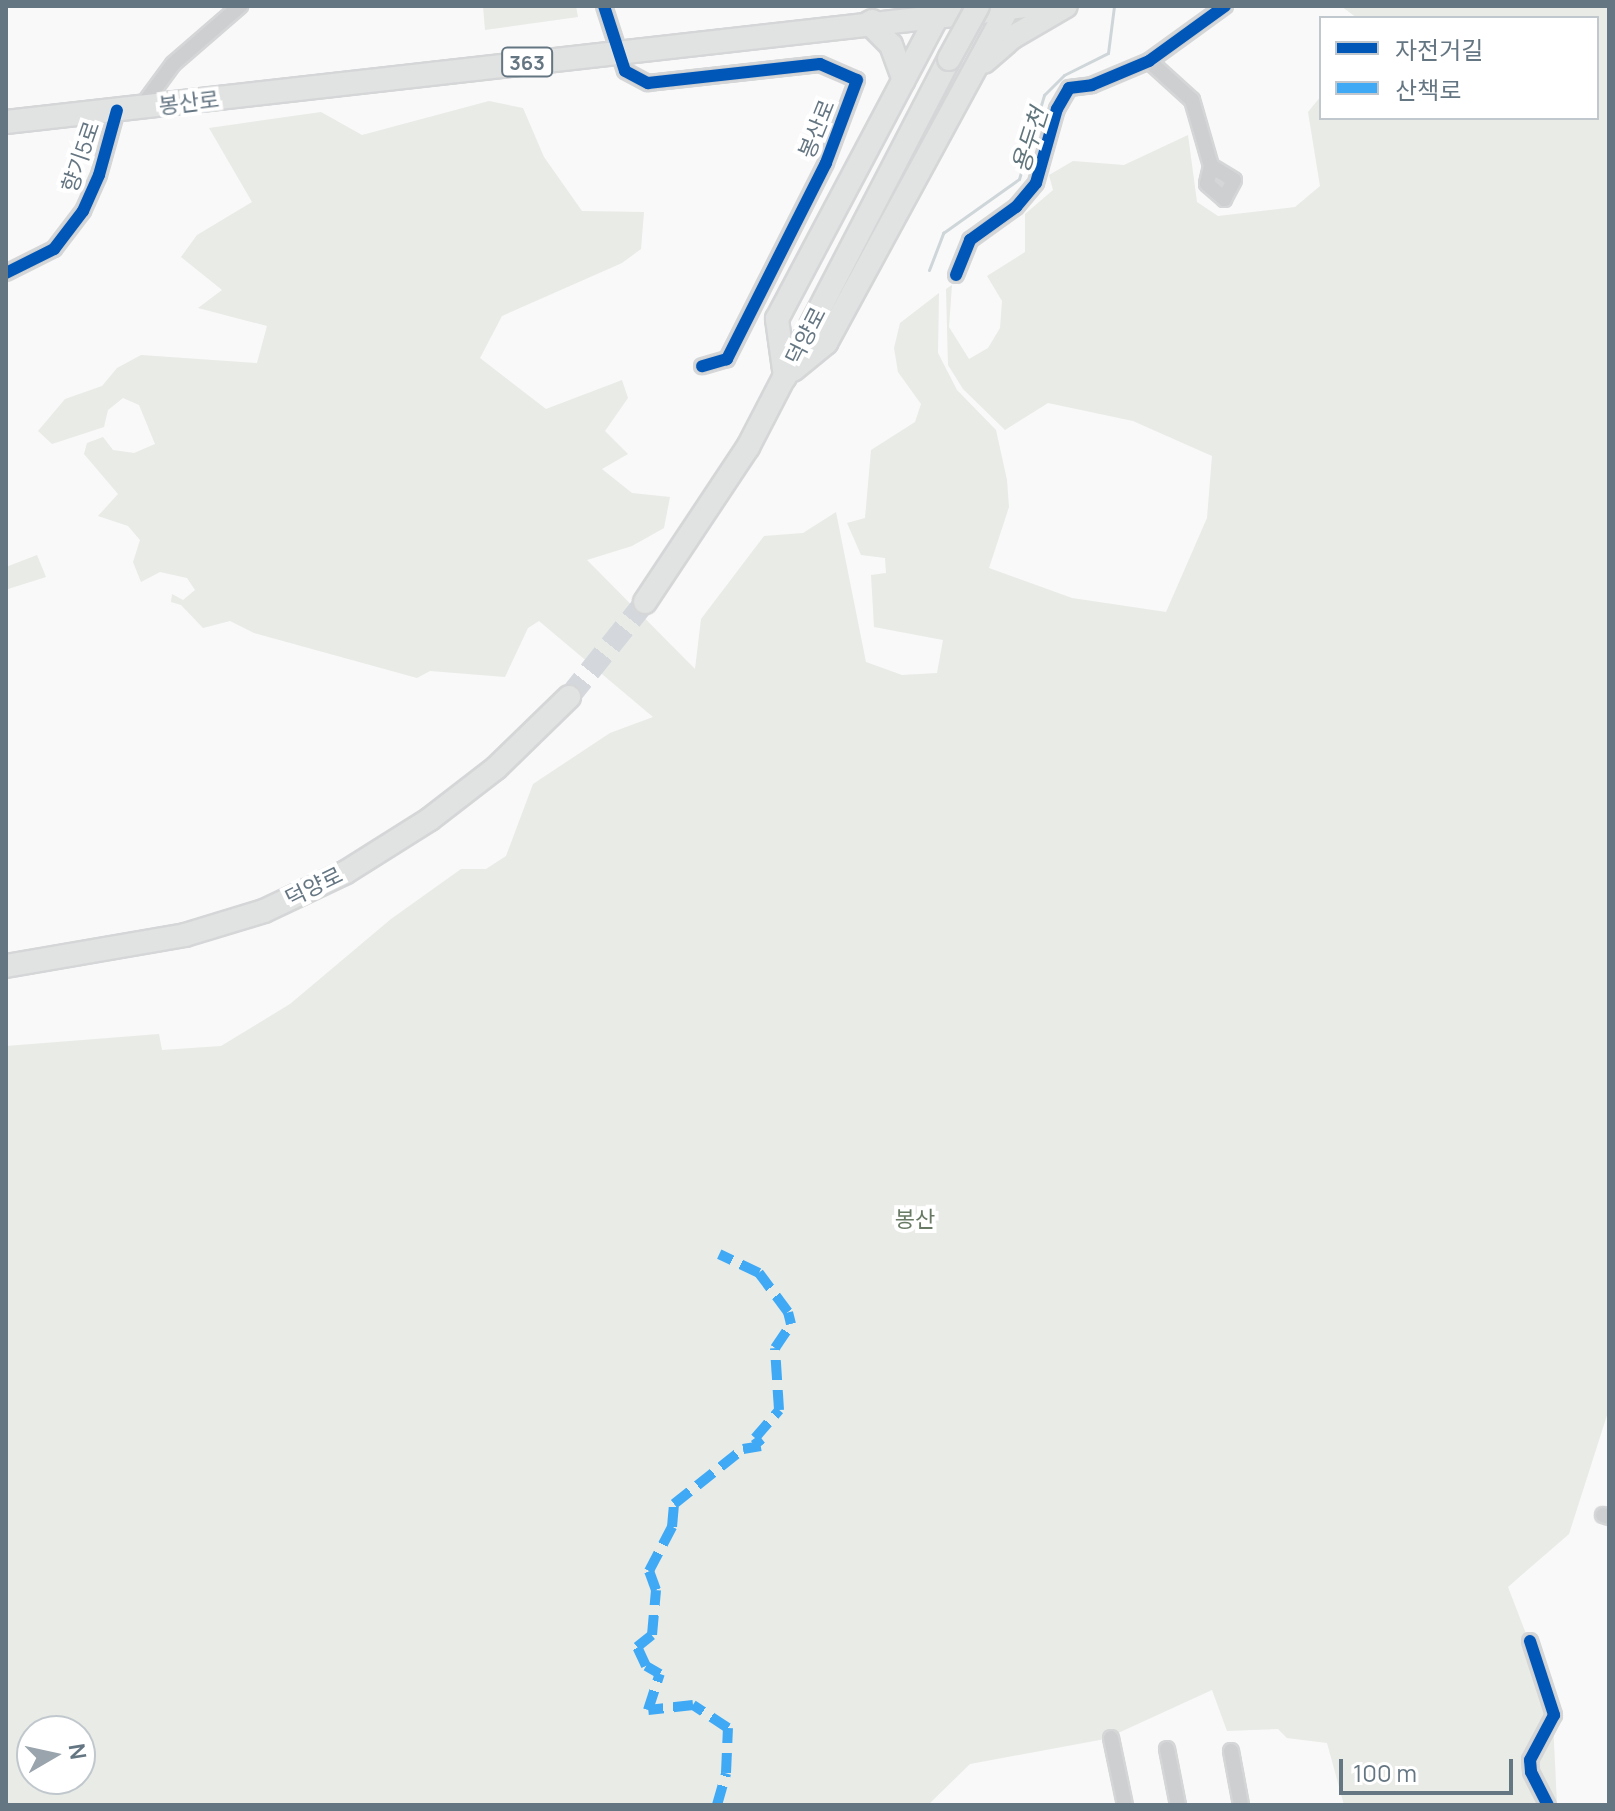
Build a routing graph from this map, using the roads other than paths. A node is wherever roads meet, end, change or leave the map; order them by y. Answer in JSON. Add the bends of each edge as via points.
{"nodes":[{"id":1,"x":240,"y":6,"type":"edge"},
{"id":2,"x":604,"y":6,"type":"edge"},
{"id":3,"x":898,"y":6,"type":"edge"},
{"id":4,"x":978,"y":6,"type":"edge"},
{"id":5,"x":1036,"y":6,"type":"edge"},
{"id":6,"x":1066,"y":6,"type":"edge"},
{"id":7,"x":1225,"y":6,"type":"edge"},
{"id":8,"x":1008,"y":7,"type":"edge"},
{"id":9,"x":940,"y":11,"type":"edge"},
{"id":10,"x":869,"y":23,"type":"junction"},
{"id":11,"x":619,"y":50,"type":"junction"},
{"id":12,"x":1149,"y":61,"type":"junction"},
{"id":13,"x":970,"y":78,"type":"junction"},
{"id":14,"x":904,"y":80,"type":"junction"},
{"id":15,"x":140,"y":109,"type":"junction"},
{"id":16,"x":117,"y":110,"type":"junction"},
{"id":17,"x":6,"y":122,"type":"edge"},
{"id":18,"x":1211,"y":166,"type":"dead end"},
{"id":19,"x":6,"y":273,"type":"edge"},
{"id":20,"x":956,"y":275,"type":"dead end"},
{"id":21,"x":702,"y":366,"type":"dead end"},
{"id":22,"x":785,"y":377,"type":"junction"},
{"id":23,"x":645,"y":602,"type":"tunnel mouth"},
{"id":24,"x":569,"y":697,"type":"tunnel mouth"},
{"id":25,"x":6,"y":966,"type":"edge"},
{"id":26,"x":1530,"y":1641,"type":"dead end"},
{"id":27,"x":1111,"y":1738,"type":"dead end"},
{"id":28,"x":1167,"y":1749,"type":"dead end"},
{"id":29,"x":1231,"y":1751,"type":"dead end"},
{"id":30,"x":1125,"y":1805,"type":"edge"},
{"id":31,"x":1178,"y":1805,"type":"edge"},
{"id":32,"x":1241,"y":1805,"type":"edge"},
{"id":33,"x":1548,"y":1805,"type":"edge"}],
"edges":[{"from":1,"to":15,"type":"street","name":"봉산로","via":[[173,64]]},
{"from":2,"to":11,"type":"street","name":"봉산로"},
{"from":3,"to":10,"type":"main road"},
{"from":4,"to":22,"type":"main road","name":"덕양로","bridge":true},
{"from":5,"to":8,"type":"main road","name":"봉산로","number":"363"},
{"from":6,"to":13,"type":"main road","via":[[999,47]]},
{"from":7,"to":12,"type":"street"},
{"from":8,"to":9,"type":"main road","name":"봉산로","number":"363"},
{"from":8,"to":13,"type":"main road"},
{"from":9,"to":10,"type":"main road","name":"봉산로","number":"363"},
{"from":9,"to":14,"type":"main road"},
{"from":10,"to":11,"type":"main road","name":"봉산로","number":"363"},
{"from":10,"to":14,"type":"main road","via":[[884,33]]},
{"from":11,"to":15,"type":"main road","name":"봉산로","number":"363"},
{"from":11,"to":21,"type":"street","name":"봉산로","via":[[625,71],[648,83],[820,64],[857,80],[826,163],[727,359]]},
{"from":12,"to":18,"type":"street","via":[[1192,100]]},
{"from":12,"to":20,"type":"street","via":[[1113,78],[1069,88],[1057,109],[1036,183],[1016,207],[970,240]]},
{"from":13,"to":22,"type":"main road","via":[[826,343]]},
{"from":14,"to":22,"type":"main road","via":[[777,319]]},
{"from":15,"to":16,"type":"main road","name":"봉산로","number":"363"},
{"from":16,"to":17,"type":"main road","number":"363"},
{"from":16,"to":19,"type":"street","name":"향기5로","via":[[83,211],[54,249]]},
{"from":22,"to":23,"type":"main road","name":"덕양로","via":[[748,447]]},
{"from":24,"to":25,"type":"main road","name":"덕양로","via":[[496,768],[430,819],[332,878],[264,911],[185,935]]},
{"from":26,"to":33,"type":"street","via":[[1554,1715],[1530,1760]]},
{"from":27,"to":30,"type":"street"},
{"from":28,"to":31,"type":"street"},
{"from":29,"to":32,"type":"street"}]}
